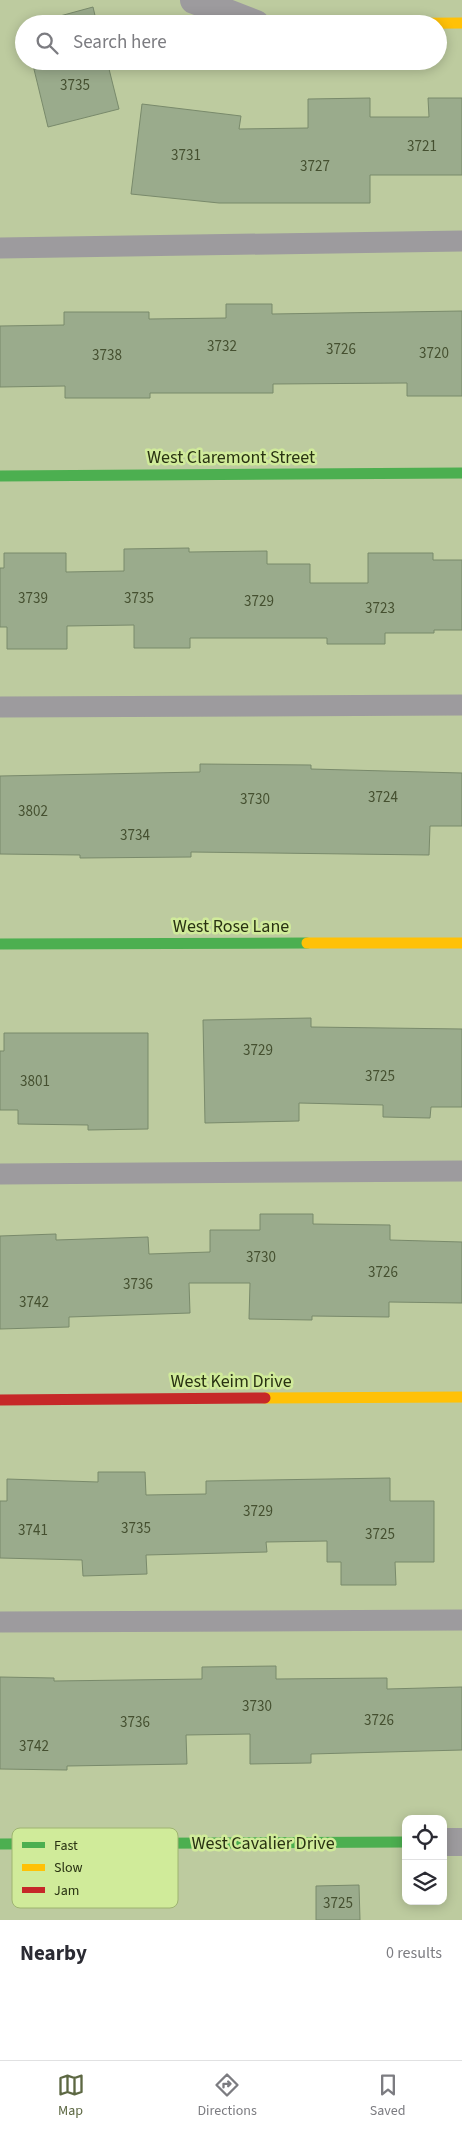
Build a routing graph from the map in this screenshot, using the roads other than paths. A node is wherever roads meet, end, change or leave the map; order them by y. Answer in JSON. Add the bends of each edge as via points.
{"nodes":[{"id":1,"x":195,"y":1,"type":"edge"},
{"id":2,"x":232,"y":15,"type":"edge"},
{"id":3,"x":447,"y":23,"type":"edge"},
{"id":4,"x":462,"y":23,"type":"edge"},
{"id":5,"x":462,"y":242,"type":"edge"},
{"id":6,"x":0,"y":248,"type":"edge"},
{"id":7,"x":462,"y":473,"type":"edge"},
{"id":8,"x":0,"y":476,"type":"edge"},
{"id":9,"x":462,"y":705,"type":"edge"},
{"id":10,"x":0,"y":707,"type":"edge"},
{"id":11,"x":462,"y":943,"type":"edge"},
{"id":12,"x":0,"y":944,"type":"edge"},
{"id":13,"x":462,"y":1170,"type":"edge"},
{"id":14,"x":0,"y":1174,"type":"edge"},
{"id":15,"x":462,"y":1397,"type":"edge"},
{"id":16,"x":0,"y":1400,"type":"edge"},
{"id":17,"x":462,"y":1620,"type":"edge"},
{"id":18,"x":0,"y":1622,"type":"edge"},
{"id":19,"x":402,"y":1842,"type":"edge"},
{"id":20,"x":447,"y":1842,"type":"edge"},
{"id":21,"x":462,"y":1842,"type":"edge"},
{"id":22,"x":178,"y":1843,"type":"edge"}],
"edges":[{"from":1,"to":2,"type":"street"},
{"from":3,"to":4,"type":"street"},
{"from":5,"to":6,"type":"lane"},
{"from":7,"to":8,"type":"street","name":"West Claremont Street"},
{"from":9,"to":10,"type":"lane"},
{"from":11,"to":12,"type":"street","name":"West Rose Lane"},
{"from":13,"to":14,"type":"lane"},
{"from":15,"to":16,"type":"street","name":"West Keim Drive"},
{"from":17,"to":18,"type":"lane"},
{"from":19,"to":22,"type":"street","name":"West Cavalier Drive"},
{"from":20,"to":21,"type":"street"}]}
